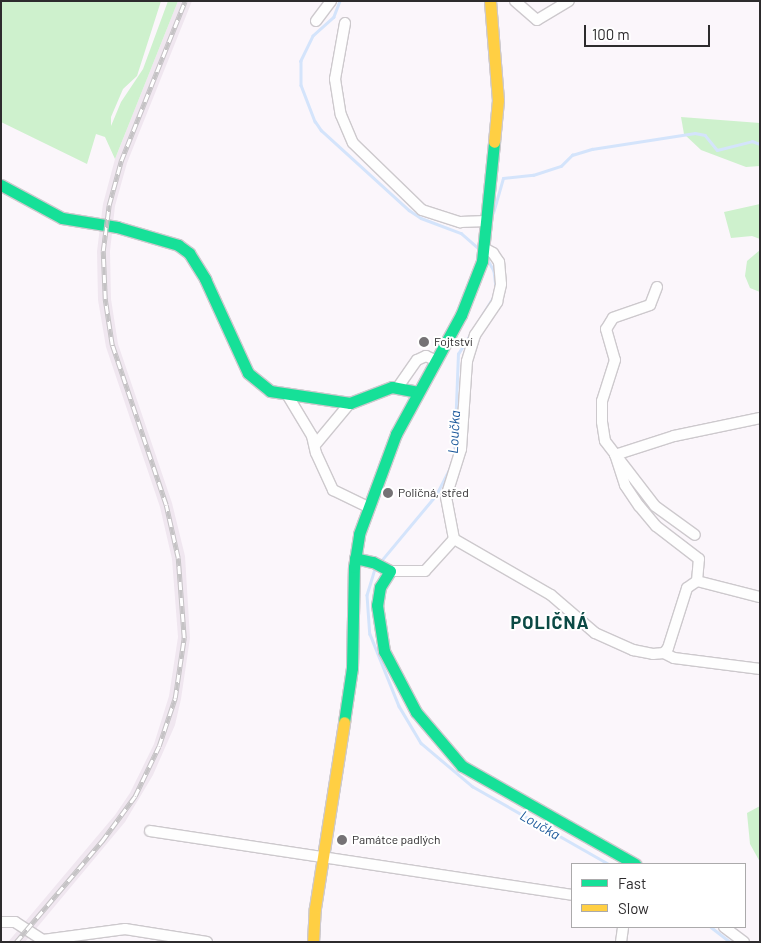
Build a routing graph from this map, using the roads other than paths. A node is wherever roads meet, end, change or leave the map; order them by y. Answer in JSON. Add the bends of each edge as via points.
{"nodes":[{"id":1,"x":331,"y":1,"type":"edge"},
{"id":2,"x":490,"y":1,"type":"edge"},
{"id":3,"x":515,"y":1,"type":"edge"},
{"id":4,"x":569,"y":1,"type":"edge"},
{"id":5,"x":316,"y":21,"type":"dead end"},
{"id":6,"x":345,"y":23,"type":"dead end"},
{"id":7,"x":1,"y":185,"type":"edge"},
{"id":8,"x":487,"y":221,"type":"junction"},
{"id":9,"x":484,"y":248,"type":"junction"},
{"id":10,"x":657,"y":287,"type":"dead end"},
{"id":11,"x":436,"y":360,"type":"junction"},
{"id":12,"x":398,"y":386,"type":"junction"},
{"id":13,"x":417,"y":392,"type":"junction"},
{"id":14,"x":288,"y":396,"type":"junction"},
{"id":15,"x":350,"y":403,"type":"junction"},
{"id":16,"x":760,"y":418,"type":"edge"},
{"id":17,"x":315,"y":445,"type":"junction"},
{"id":18,"x":615,"y":455,"type":"junction"},
{"id":19,"x":368,"y":507,"type":"junction"},
{"id":20,"x":695,"y":535,"type":"dead end"},
{"id":21,"x":454,"y":539,"type":"junction"},
{"id":22,"x":355,"y":558,"type":"junction"},
{"id":23,"x":382,"y":567,"type":"junction"},
{"id":24,"x":697,"y":581,"type":"junction"},
{"id":25,"x":760,"y":597,"type":"edge"},
{"id":26,"x":664,"y":653,"type":"junction"},
{"id":27,"x":760,"y":669,"type":"edge"},
{"id":28,"x":150,"y":831,"type":"dead end"},
{"id":29,"x":323,"y":857,"type":"junction"},
{"id":30,"x":633,"y":863,"type":"edge"},
{"id":31,"x":571,"y":895,"type":"edge"},
{"id":32,"x":1,"y":922,"type":"edge"},
{"id":33,"x":623,"y":928,"type":"edge"},
{"id":34,"x":725,"y":928,"type":"edge"},
{"id":35,"x":42,"y":941,"type":"edge"},
{"id":36,"x":207,"y":942,"type":"edge"},
{"id":37,"x":313,"y":942,"type":"edge"},
{"id":38,"x":621,"y":942,"type":"edge"},
{"id":39,"x":744,"y":942,"type":"edge"}],
"edges":[{"from":1,"to":5,"type":"street"},
{"from":2,"to":8,"type":"main road","via":[[498,100]]},
{"from":3,"to":4,"type":"street","via":[[537,20]]},
{"from":6,"to":8,"type":"street","via":[[336,65],[336,88],[345,126],[353,143],[422,210],[460,222]]},
{"from":7,"to":14,"type":"main road","via":[[62,218],[117,227],[178,245],[188,253],[206,279],[248,373],[270,390]]},
{"from":8,"to":9,"type":"main road"},
{"from":9,"to":11,"type":"main road","via":[[469,299]]},
{"from":9,"to":21,"type":"street","via":[[497,258],[501,284],[497,302],[475,335],[467,361],[461,449],[446,497]]},
{"from":10,"to":18,"type":"street","via":[[650,305],[641,311],[613,318],[606,330],[615,360],[602,401],[602,422],[605,441]]},
{"from":11,"to":12,"type":"street","via":[[426,356],[418,360]]},
{"from":11,"to":13,"type":"main road"},
{"from":12,"to":13,"type":"main road"},
{"from":12,"to":15,"type":"main road"},
{"from":13,"to":19,"type":"main road","via":[[393,440]]},
{"from":14,"to":15,"type":"main road"},
{"from":14,"to":17,"type":"street"},
{"from":15,"to":17,"type":"street"},
{"from":16,"to":18,"type":"street","via":[[674,436]]},
{"from":17,"to":19,"type":"street","via":[[333,490]]},
{"from":18,"to":20,"type":"street","via":[[655,506]]},
{"from":18,"to":24,"type":"street","via":[[626,485],[639,506],[656,526],[699,559]]},
{"from":19,"to":22,"type":"main road"},
{"from":21,"to":23,"type":"street","via":[[422,572]]},
{"from":21,"to":26,"type":"street","via":[[551,595],[595,633],[633,650]]},
{"from":22,"to":23,"type":"main road"},
{"from":22,"to":29,"type":"main road","via":[[353,662]]},
{"from":23,"to":30,"type":"main road","via":[[378,622],[384,651],[422,719],[462,766]]},
{"from":24,"to":25,"type":"street"},
{"from":24,"to":26,"type":"street","via":[[687,588],[672,642]]},
{"from":26,"to":27,"type":"street","via":[[674,658]]},
{"from":28,"to":29,"type":"street"},
{"from":29,"to":31,"type":"street"},
{"from":29,"to":37,"type":"main road"},
{"from":32,"to":35,"type":"street","via":[[15,922]]},
{"from":33,"to":38,"type":"street"},
{"from":34,"to":39,"type":"street"},
{"from":35,"to":36,"type":"street","via":[[125,929]]}]}
